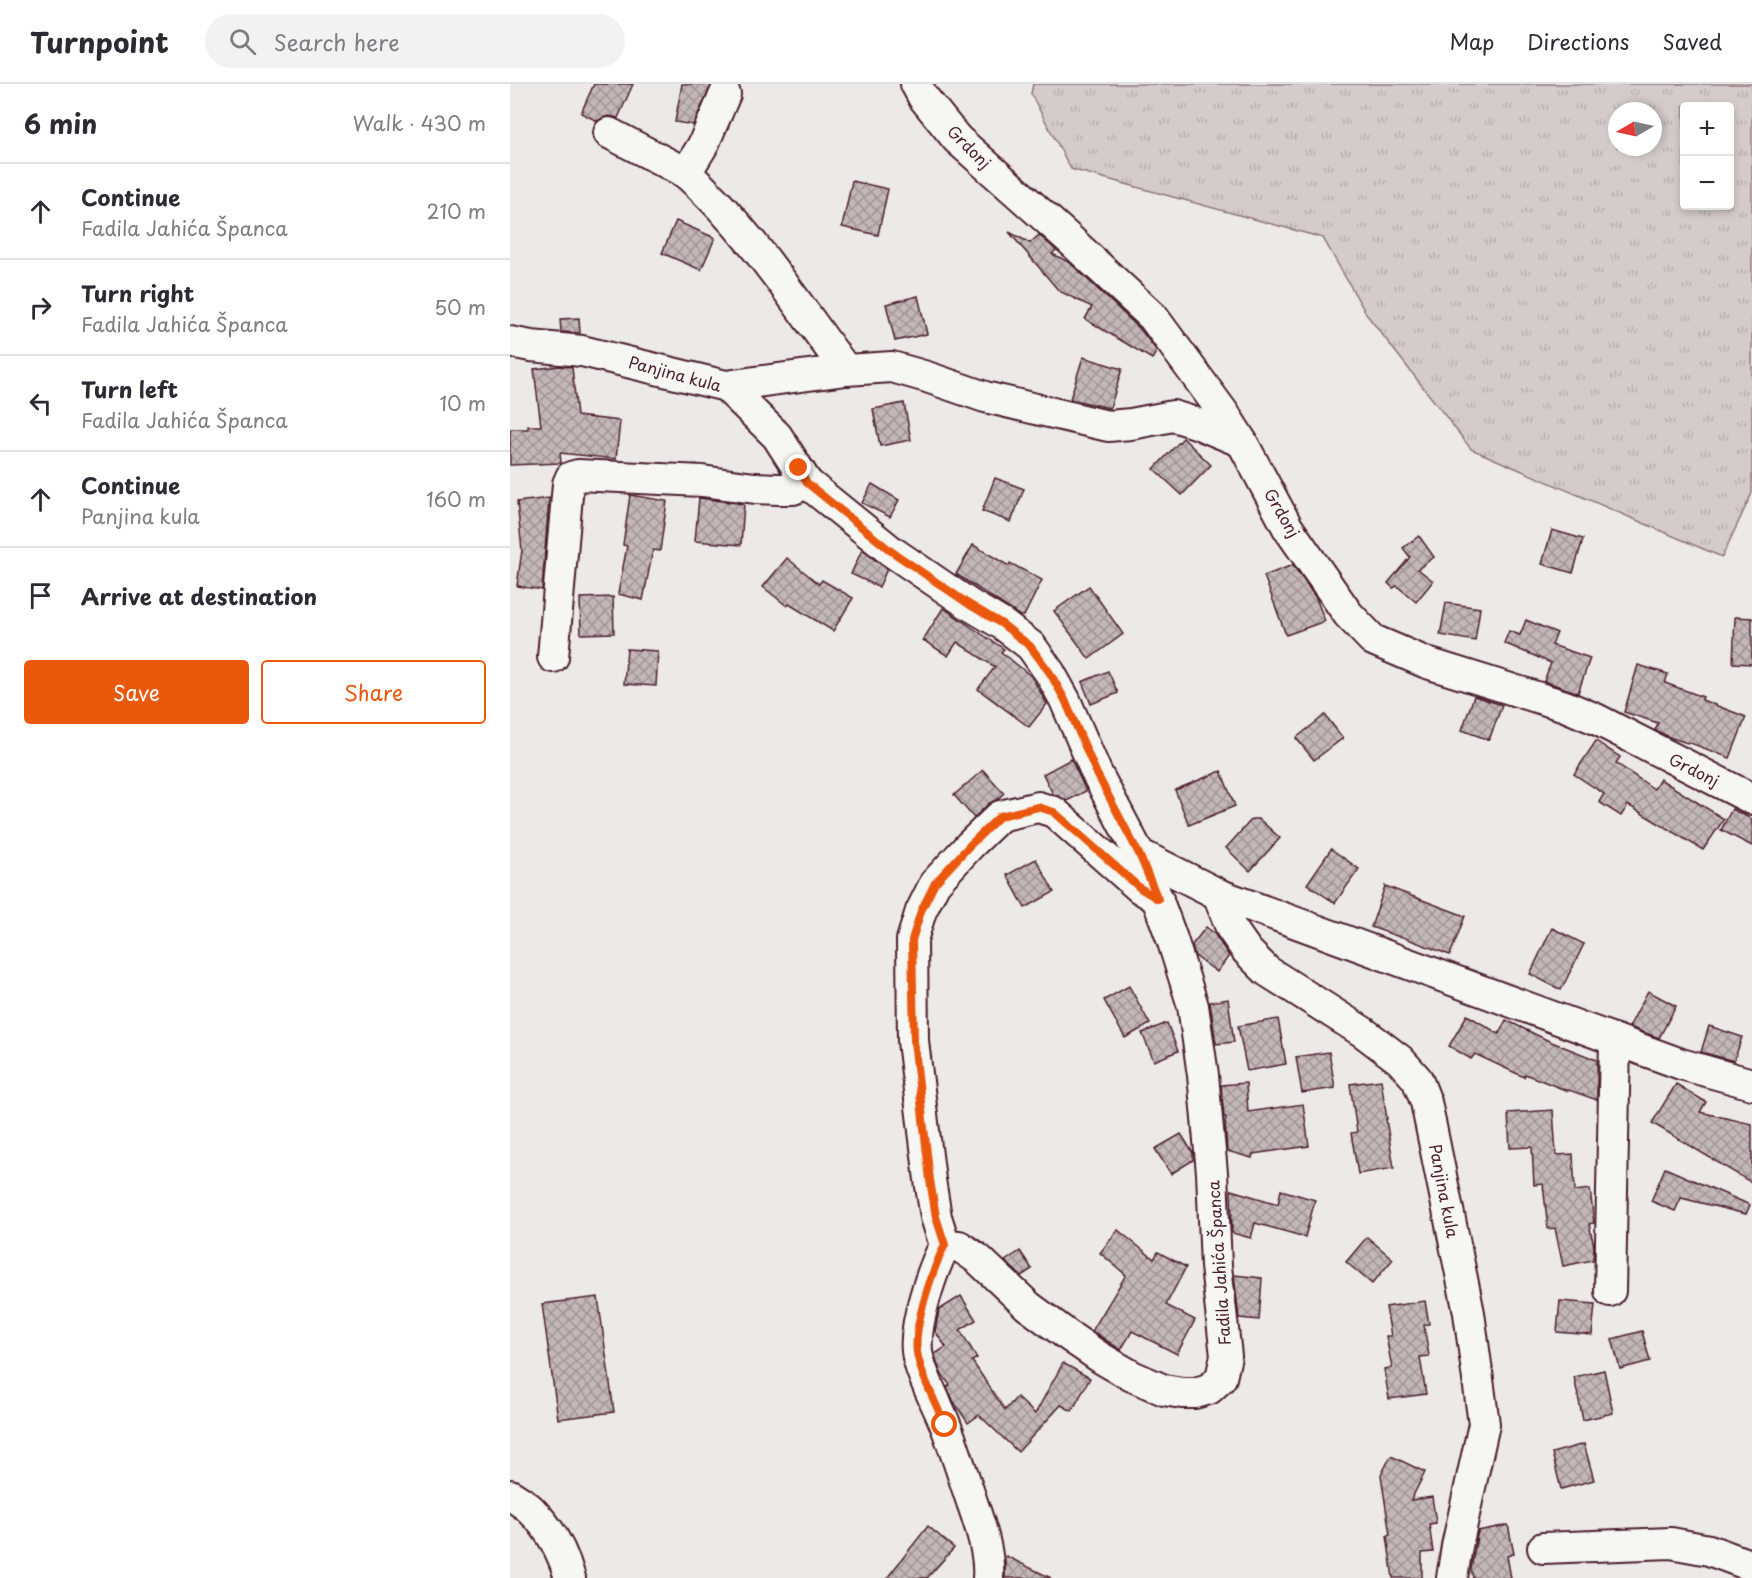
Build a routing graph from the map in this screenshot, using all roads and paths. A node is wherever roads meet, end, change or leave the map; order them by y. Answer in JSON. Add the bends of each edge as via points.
{"nodes":[{"id":1,"x":916,"y":84,"type":"edge"},
{"id":2,"x":725,"y":94,"type":"dead end"},
{"id":3,"x":609,"y":133,"type":"dead end"},
{"id":4,"x":686,"y":173,"type":"junction"},
{"id":5,"x":510,"y":342,"type":"edge"},
{"id":6,"x":846,"y":370,"type":"junction"},
{"id":7,"x":726,"y":386,"type":"junction"},
{"id":8,"x":1242,"y":442,"type":"junction"},
{"id":9,"x":807,"y":483,"type":"junction"},
{"id":10,"x":553,"y":657,"type":"dead end"},
{"id":11,"x":1752,"y":799,"type":"edge"},
{"id":12,"x":1139,"y":854,"type":"junction"},
{"id":13,"x":1218,"y":894,"type":"junction"},
{"id":14,"x":1158,"y":899,"type":"junction"},
{"id":15,"x":1615,"y":1040,"type":"junction"},
{"id":16,"x":1752,"y":1084,"type":"edge"},
{"id":17,"x":945,"y":1245,"type":"junction"},
{"id":18,"x":1610,"y":1291,"type":"dead end"},
{"id":19,"x":510,"y":1495,"type":"edge"},
{"id":20,"x":1543,"y":1548,"type":"dead end"},
{"id":21,"x":1752,"y":1566,"type":"edge"},
{"id":22,"x":570,"y":1578,"type":"edge"},
{"id":23,"x":988,"y":1578,"type":"edge"},
{"id":24,"x":1452,"y":1578,"type":"edge"}],
"edges":[{"from":1,"to":8,"type":"street","name":"Grdonj","via":[[957,139],[1153,317]]},
{"from":2,"to":4,"type":"street"},
{"from":3,"to":4,"type":"street"},
{"from":4,"to":6,"type":"street","via":[[753,244]]},
{"from":5,"to":7,"type":"street","name":"Panjina kula","via":[[582,351]]},
{"from":6,"to":7,"type":"street"},
{"from":6,"to":8,"type":"street","via":[[892,366],[985,397],[1108,426],[1173,416]]},
{"from":7,"to":9,"type":"street","name":"Panjina kula","via":[[777,436]]},
{"from":8,"to":11,"type":"street","name":"Grdonj","via":[[1288,528],[1348,614],[1373,640],[1427,663],[1596,719]]},
{"from":9,"to":10,"type":"street","via":[[793,489],[778,489],[702,481],[571,477]]},
{"from":9,"to":12,"type":"street","name":"Panjina kula","via":[[891,551],[1030,646],[1065,700],[1096,772]]},
{"from":12,"to":13,"type":"street"},
{"from":12,"to":14,"type":"street","name":"Fadila Jahića Španca"},
{"from":13,"to":15,"type":"street"},
{"from":13,"to":24,"type":"street","name":"Panjina kula","via":[[1231,928],[1247,951],[1267,971],[1400,1060],[1417,1079],[1426,1102],[1469,1313],[1484,1424]]},
{"from":14,"to":17,"type":"street","via":[[1131,882],[1054,812],[1038,807],[1000,816],[935,883],[912,940],[914,1041],[930,1180]]},
{"from":14,"to":17,"type":"street","name":"Fadila Jahića Španca","via":[[1193,1006],[1203,1075],[1226,1356],[1221,1378],[1209,1389],[1182,1393],[1132,1376],[1028,1306],[978,1259],[959,1246]]},
{"from":15,"to":16,"type":"street"},
{"from":15,"to":18,"type":"street"},
{"from":17,"to":23,"type":"street","via":[[922,1313],[916,1352],[977,1517],[989,1566]]},
{"from":19,"to":22,"type":"street","via":[[532,1510],[550,1532]]},
{"from":20,"to":21,"type":"street","via":[[1671,1543],[1709,1550]]}]}
